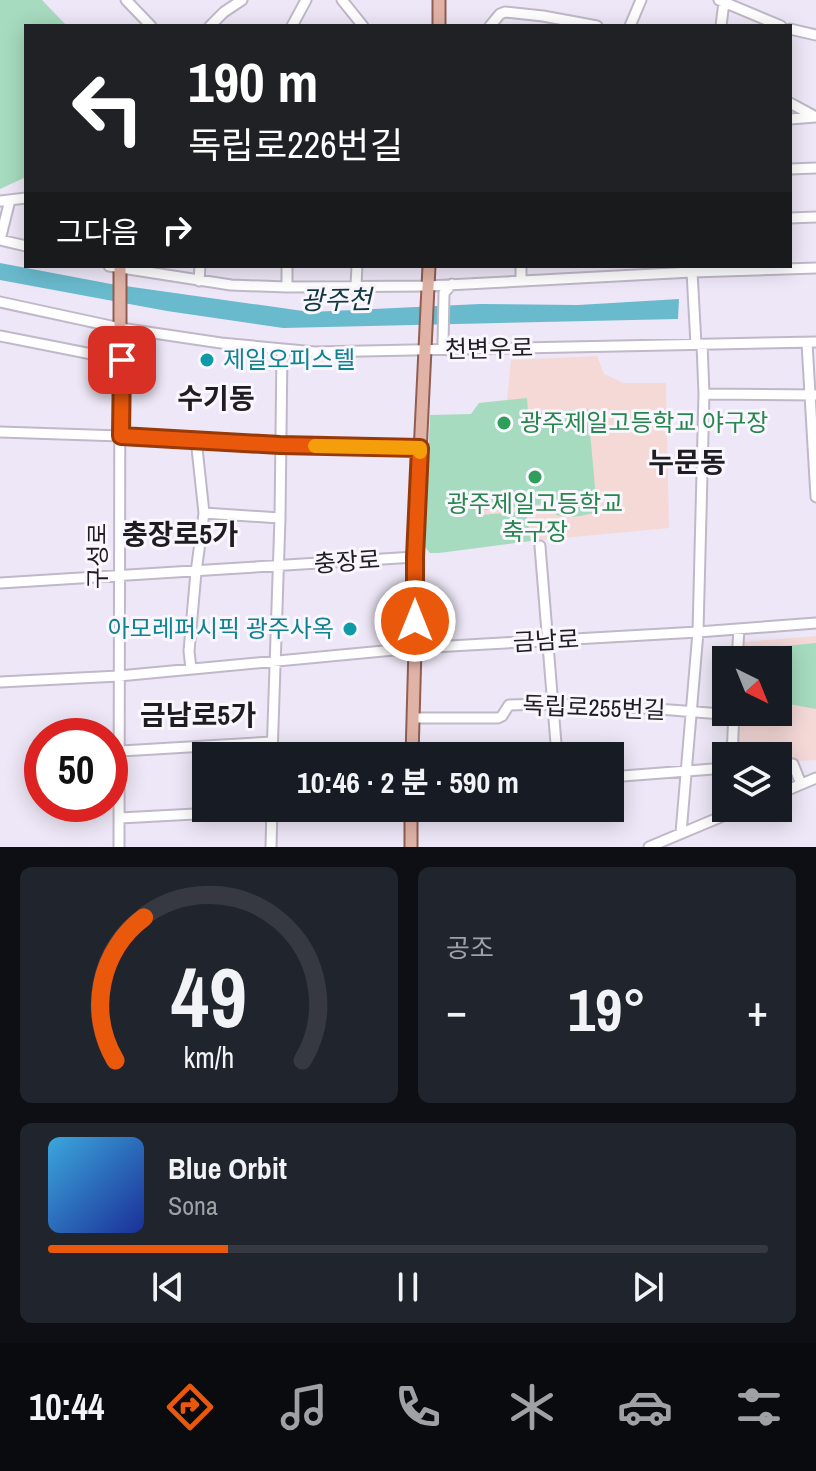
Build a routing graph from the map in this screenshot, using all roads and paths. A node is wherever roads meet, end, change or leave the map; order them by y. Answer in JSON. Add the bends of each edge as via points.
{"nodes":[{"id":1,"x":242,"y":0,"type":"edge"},
{"id":2,"x":306,"y":0,"type":"edge"},
{"id":3,"x":342,"y":0,"type":"edge"},
{"id":4,"x":439,"y":0,"type":"edge"},
{"id":5,"x":641,"y":0,"type":"edge"},
{"id":6,"x":722,"y":1,"type":"edge"},
{"id":7,"x":130,"y":2,"type":"edge"},
{"id":8,"x":149,"y":24,"type":"edge"},
{"id":9,"x":212,"y":24,"type":"edge"},
{"id":10,"x":293,"y":24,"type":"edge"},
{"id":11,"x":361,"y":24,"type":"edge"},
{"id":12,"x":439,"y":24,"type":"edge"},
{"id":13,"x":492,"y":24,"type":"edge"},
{"id":14,"x":585,"y":24,"type":"edge"},
{"id":15,"x":631,"y":24,"type":"edge"},
{"id":16,"x":721,"y":24,"type":"edge"},
{"id":17,"x":776,"y":24,"type":"edge"},
{"id":18,"x":792,"y":29,"type":"edge"},
{"id":19,"x":816,"y":35,"type":"edge"},
{"id":20,"x":792,"y":104,"type":"edge"},
{"id":21,"x":816,"y":117,"type":"edge"},
{"id":22,"x":792,"y":119,"type":"edge"},
{"id":23,"x":816,"y":168,"type":"edge"},
{"id":24,"x":792,"y":169,"type":"edge"},
{"id":25,"x":5,"y":201,"type":"edge"},
{"id":26,"x":816,"y":217,"type":"edge"},
{"id":27,"x":792,"y":218,"type":"edge"},
{"id":28,"x":0,"y":240,"type":"edge"},
{"id":29,"x":24,"y":246,"type":"edge"},
{"id":30,"x":117,"y":268,"type":"edge"},
{"id":31,"x":123,"y":268,"type":"edge"},
{"id":32,"x":200,"y":268,"type":"edge"},
{"id":33,"x":287,"y":268,"type":"edge"},
{"id":34,"x":357,"y":268,"type":"edge"},
{"id":35,"x":429,"y":268,"type":"edge"},
{"id":36,"x":521,"y":268,"type":"edge"},
{"id":37,"x":783,"y":268,"type":"edge"},
{"id":38,"x":816,"y":268,"type":"edge"},
{"id":39,"x":705,"y":269,"type":"edge"},
{"id":40,"x":692,"y":272,"type":"junction"},
{"id":41,"x":199,"y":281,"type":"junction"},
{"id":42,"x":521,"y":281,"type":"junction"},
{"id":43,"x":452,"y":284,"type":"junction"},
{"id":44,"x":356,"y":285,"type":"junction"},
{"id":45,"x":287,"y":287,"type":"junction"},
{"id":46,"x":428,"y":289,"type":"junction"},
{"id":47,"x":0,"y":302,"type":"edge"},
{"id":48,"x":120,"y":328,"type":"junction"},
{"id":49,"x":0,"y":336,"type":"edge"},
{"id":50,"x":812,"y":342,"type":"edge"},
{"id":51,"x":699,"y":344,"type":"junction"},
{"id":52,"x":426,"y":347,"type":"junction"},
{"id":53,"x":445,"y":347,"type":"junction"},
{"id":54,"x":282,"y":349,"type":"junction"},
{"id":55,"x":122,"y":360,"type":"junction"},
{"id":56,"x":704,"y":394,"type":"junction"},
{"id":57,"x":813,"y":395,"type":"edge"},
{"id":58,"x":0,"y":432,"type":"edge"},
{"id":59,"x":121,"y":436,"type":"junction"},
{"id":60,"x":196,"y":439,"type":"junction"},
{"id":61,"x":280,"y":445,"type":"junction"},
{"id":62,"x":420,"y":448,"type":"junction"},
{"id":63,"x":816,"y":497,"type":"edge"},
{"id":64,"x":204,"y":513,"type":"junction"},
{"id":65,"x":280,"y":518,"type":"junction"},
{"id":66,"x":540,"y":546,"type":"dead end"},
{"id":67,"x":415,"y":557,"type":"junction"},
{"id":68,"x":278,"y":566,"type":"junction"},
{"id":69,"x":196,"y":572,"type":"junction"},
{"id":70,"x":120,"y":577,"type":"junction"},
{"id":71,"x":0,"y":583,"type":"edge"},
{"id":72,"x":816,"y":623,"type":"edge"},
{"id":73,"x":739,"y":629,"type":"junction"},
{"id":74,"x":698,"y":632,"type":"junction"},
{"id":75,"x":547,"y":641,"type":"junction"},
{"id":76,"x":738,"y":646,"type":"edge"},
{"id":77,"x":415,"y":648,"type":"junction"},
{"id":78,"x":276,"y":660,"type":"junction"},
{"id":79,"x":191,"y":669,"type":"junction"},
{"id":80,"x":119,"y":676,"type":"junction"},
{"id":81,"x":0,"y":682,"type":"edge"},
{"id":82,"x":552,"y":703,"type":"junction"},
{"id":83,"x":691,"y":712,"type":"junction"},
{"id":84,"x":712,"y":713,"type":"edge"},
{"id":85,"x":120,"y":718,"type":"edge"},
{"id":86,"x":413,"y":718,"type":"junction"},
{"id":87,"x":272,"y":742,"type":"edge"},
{"id":88,"x":412,"y":742,"type":"edge"},
{"id":89,"x":556,"y":742,"type":"edge"},
{"id":90,"x":192,"y":746,"type":"edge"},
{"id":91,"x":128,"y":751,"type":"edge"},
{"id":92,"x":792,"y":764,"type":"edge"},
{"id":93,"x":712,"y":769,"type":"edge"},
{"id":94,"x":686,"y":772,"type":"junction"},
{"id":95,"x":624,"y":776,"type":"edge"},
{"id":96,"x":816,"y":778,"type":"edge"},
{"id":97,"x":801,"y":784,"type":"junction"},
{"id":98,"x":792,"y":788,"type":"edge"},
{"id":99,"x":192,"y":814,"type":"edge"},
{"id":100,"x":128,"y":818,"type":"edge"},
{"id":101,"x":712,"y":820,"type":"edge"},
{"id":102,"x":120,"y":822,"type":"edge"},
{"id":103,"x":272,"y":822,"type":"edge"},
{"id":104,"x":411,"y":822,"type":"edge"},
{"id":105,"x":681,"y":833,"type":"junction"},
{"id":106,"x":119,"y":847,"type":"edge"},
{"id":107,"x":271,"y":847,"type":"edge"},
{"id":108,"x":411,"y":847,"type":"edge"},
{"id":109,"x":649,"y":847,"type":"edge"}],
"edges":[{"from":1,"to":9,"type":"street"},
{"from":2,"to":10,"type":"street"},
{"from":3,"to":11,"type":"street"},
{"from":4,"to":12,"type":"main road"},
{"from":5,"to":15,"type":"street"},
{"from":6,"to":16,"type":"street"},
{"from":6,"to":17,"type":"street"},
{"from":7,"to":8,"type":"street"},
{"from":13,"to":14,"type":"street","via":[[500,14],[512,12]]},
{"from":18,"to":19,"type":"street"},
{"from":20,"to":21,"type":"street"},
{"from":21,"to":22,"type":"street"},
{"from":23,"to":24,"type":"street"},
{"from":25,"to":28,"type":"street"},
{"from":26,"to":27,"type":"street"},
{"from":28,"to":29,"type":"street"},
{"from":30,"to":48,"type":"main road","name":"구성로"},
{"from":31,"to":41,"type":"street"},
{"from":32,"to":41,"type":"street"},
{"from":33,"to":45,"type":"street"},
{"from":34,"to":44,"type":"street"},
{"from":35,"to":46,"type":"main road"},
{"from":36,"to":42,"type":"street"},
{"from":37,"to":38,"type":"street"},
{"from":37,"to":39,"type":"street"},
{"from":39,"to":40,"type":"street"},
{"from":40,"to":42,"type":"street"},
{"from":40,"to":51,"type":"street"},
{"from":41,"to":45,"type":"street"},
{"from":42,"to":43,"type":"street"},
{"from":43,"to":46,"type":"street"},
{"from":43,"to":53,"type":"street","via":[[444,293]]},
{"from":44,"to":45,"type":"street"},
{"from":44,"to":46,"type":"street"},
{"from":46,"to":52,"type":"main road"},
{"from":47,"to":48,"type":"street","name":"천변우로"},
{"from":48,"to":54,"type":"street","name":"천변우로"},
{"from":48,"to":55,"type":"street","name":"구성로"},
{"from":49,"to":55,"type":"street"},
{"from":50,"to":51,"type":"street","name":"천변우로"},
{"from":50,"to":57,"type":"street"},
{"from":51,"to":53,"type":"street","name":"천변우로"},
{"from":51,"to":56,"type":"street"},
{"from":52,"to":53,"type":"street","name":"천변우로"},
{"from":52,"to":54,"type":"street","name":"천변우로"},
{"from":52,"to":62,"type":"main road"},
{"from":54,"to":61,"type":"street"},
{"from":55,"to":59,"type":"street","name":"구성로"},
{"from":56,"to":57,"type":"street"},
{"from":56,"to":74,"type":"street"},
{"from":57,"to":63,"type":"street"},
{"from":58,"to":59,"type":"street"},
{"from":59,"to":60,"type":"street"},
{"from":59,"to":70,"type":"street","name":"구성로"},
{"from":60,"to":61,"type":"street"},
{"from":60,"to":64,"type":"street"},
{"from":61,"to":62,"type":"street"},
{"from":61,"to":65,"type":"street","name":"충장로"},
{"from":62,"to":67,"type":"main road"},
{"from":64,"to":65,"type":"street"},
{"from":64,"to":69,"type":"street"},
{"from":65,"to":68,"type":"street","name":"충장로"},
{"from":66,"to":75,"type":"street"},
{"from":67,"to":68,"type":"street","name":"충장로"},
{"from":67,"to":77,"type":"main road"},
{"from":68,"to":69,"type":"street","name":"충장로"},
{"from":68,"to":78,"type":"street","name":"충장로"},
{"from":69,"to":70,"type":"street","name":"충장로"},
{"from":69,"to":79,"type":"street"},
{"from":70,"to":71,"type":"street","name":"충장로"},
{"from":70,"to":80,"type":"street","name":"구성로"},
{"from":72,"to":73,"type":"street","name":"금남로"},
{"from":73,"to":74,"type":"street","name":"금남로"},
{"from":73,"to":76,"type":"street"},
{"from":74,"to":75,"type":"street","name":"금남로"},
{"from":74,"to":83,"type":"street"},
{"from":75,"to":77,"type":"street","name":"금남로"},
{"from":75,"to":82,"type":"street"},
{"from":77,"to":78,"type":"street","name":"금남로"},
{"from":77,"to":86,"type":"main road"},
{"from":78,"to":79,"type":"street","name":"금남로"},
{"from":78,"to":87,"type":"street"},
{"from":79,"to":80,"type":"street","name":"금남로"},
{"from":80,"to":81,"type":"street","name":"금남로"},
{"from":80,"to":85,"type":"street","name":"구성로"},
{"from":82,"to":83,"type":"street","name":"독립로255번길"},
{"from":82,"to":86,"type":"street","name":"독립로255번길","via":[[509,705],[498,718]]},
{"from":82,"to":89,"type":"street"},
{"from":83,"to":84,"type":"street","name":"독립로255번길"},
{"from":83,"to":94,"type":"street"},
{"from":86,"to":88,"type":"main road"},
{"from":90,"to":91,"type":"street"},
{"from":92,"to":97,"type":"street"},
{"from":93,"to":94,"type":"street"},
{"from":94,"to":95,"type":"street"},
{"from":94,"to":105,"type":"street"},
{"from":96,"to":97,"type":"street"},
{"from":97,"to":98,"type":"street"},
{"from":99,"to":100,"type":"street"},
{"from":101,"to":105,"type":"street"},
{"from":102,"to":106,"type":"street","name":"구성로"},
{"from":103,"to":107,"type":"street"},
{"from":104,"to":108,"type":"main road"},
{"from":105,"to":109,"type":"street"}]}
